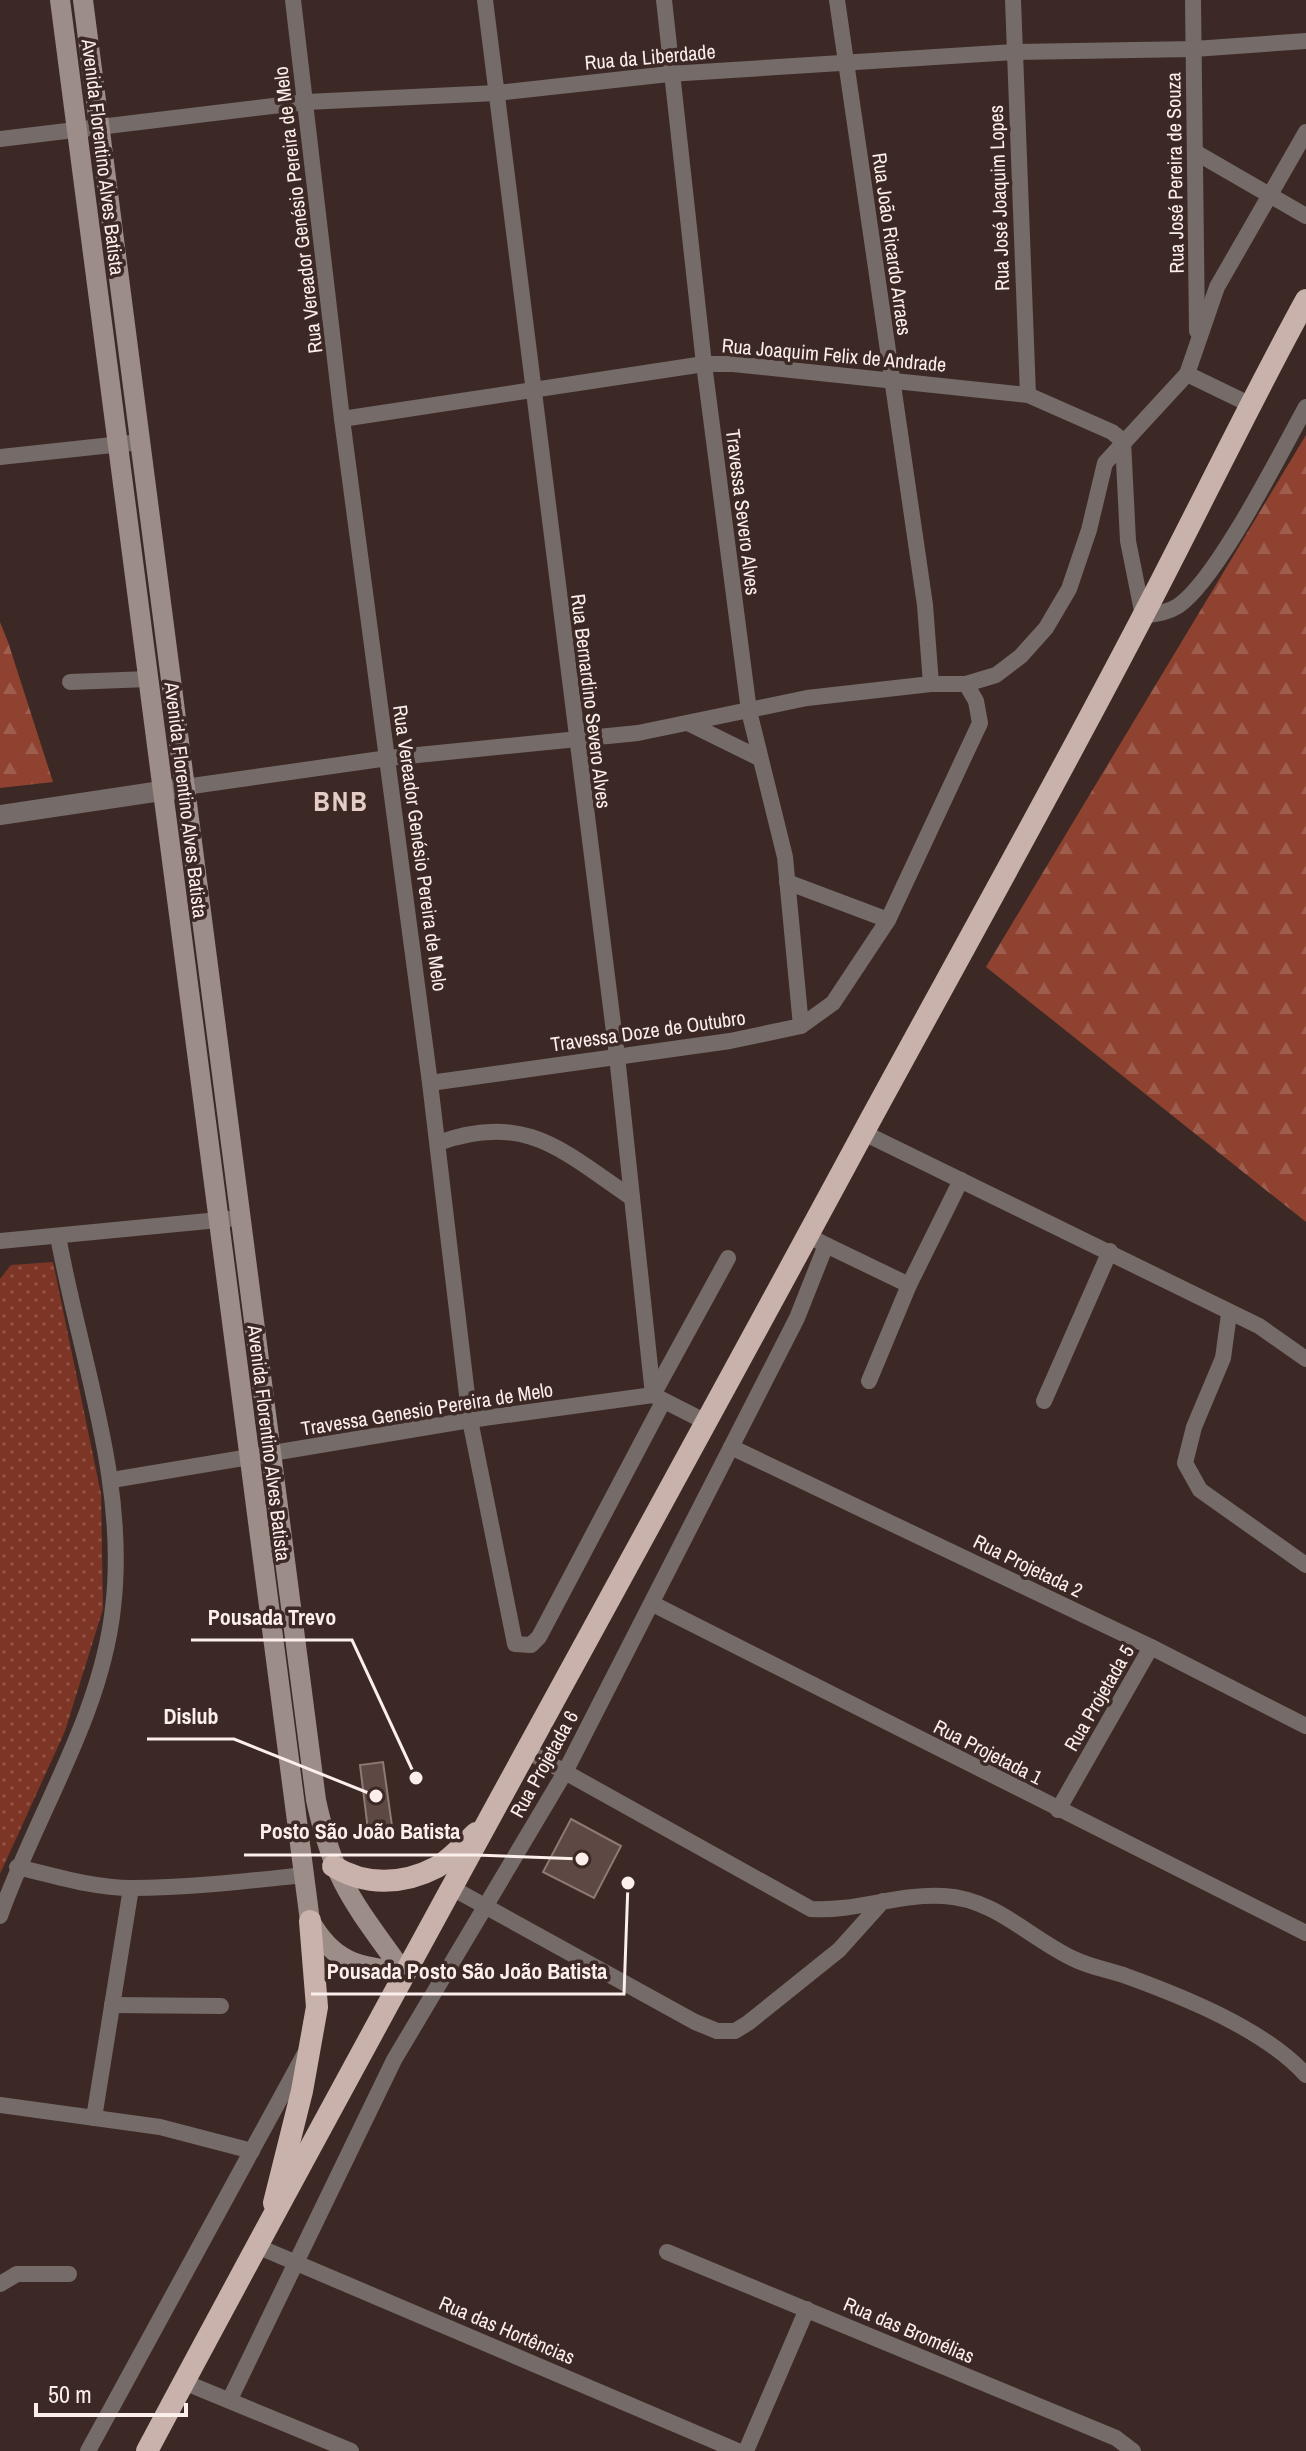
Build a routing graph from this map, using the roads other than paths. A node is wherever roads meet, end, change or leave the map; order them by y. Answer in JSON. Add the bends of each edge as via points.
{"nodes":[{"id":1,"x":60,"y":0,"type":"edge"},
{"id":2,"x":83,"y":0,"type":"edge"},
{"id":3,"x":293,"y":0,"type":"edge"},
{"id":4,"x":485,"y":0,"type":"edge"},
{"id":5,"x":664,"y":0,"type":"edge"},
{"id":6,"x":837,"y":0,"type":"edge"},
{"id":7,"x":1013,"y":0,"type":"edge"},
{"id":8,"x":1193,"y":0,"type":"edge"},
{"id":9,"x":1306,"y":41,"type":"edge"},
{"id":10,"x":1194,"y":49,"type":"junction"},
{"id":11,"x":1014,"y":52,"type":"junction"},
{"id":12,"x":847,"y":62,"type":"junction"},
{"id":13,"x":669,"y":74,"type":"junction"},
{"id":14,"x":497,"y":93,"type":"junction"},
{"id":15,"x":306,"y":102,"type":"junction"},
{"id":16,"x":99,"y":124,"type":"junction"},
{"id":17,"x":77,"y":128,"type":"junction"},
{"id":18,"x":1306,"y":132,"type":"edge"},
{"id":19,"x":0,"y":139,"type":"edge"},
{"id":20,"x":1195,"y":152,"type":"junction"},
{"id":21,"x":1269,"y":195,"type":"junction"},
{"id":22,"x":1306,"y":216,"type":"edge"},
{"id":23,"x":1306,"y":300,"type":"edge"},
{"id":24,"x":1198,"y":345,"type":"junction"},
{"id":25,"x":704,"y":364,"type":"junction"},
{"id":26,"x":1187,"y":374,"type":"junction"},
{"id":27,"x":891,"y":379,"type":"junction"},
{"id":28,"x":532,"y":391,"type":"junction"},
{"id":29,"x":1028,"y":395,"type":"junction"},
{"id":30,"x":1249,"y":404,"type":"junction"},
{"id":31,"x":1306,"y":407,"type":"edge"},
{"id":32,"x":342,"y":419,"type":"junction"},
{"id":33,"x":1123,"y":441,"type":"junction"},
{"id":34,"x":140,"y":442,"type":"junction"},
{"id":35,"x":118,"y":445,"type":"junction"},
{"id":36,"x":0,"y":457,"type":"edge"},
{"id":37,"x":1143,"y":616,"type":"junction"},
{"id":38,"x":149,"y":679,"type":"junction"},
{"id":39,"x":70,"y":682,"type":"dead end"},
{"id":40,"x":931,"y":684,"type":"junction"},
{"id":41,"x":966,"y":684,"type":"junction"},
{"id":42,"x":749,"y":711,"type":"junction"},
{"id":43,"x":688,"y":723,"type":"junction"},
{"id":44,"x":575,"y":740,"type":"junction"},
{"id":45,"x":757,"y":757,"type":"junction"},
{"id":46,"x":388,"y":758,"type":"junction"},
{"id":47,"x":185,"y":787,"type":"junction"},
{"id":48,"x":164,"y":789,"type":"junction"},
{"id":49,"x":0,"y":815,"type":"edge"},
{"id":50,"x":787,"y":882,"type":"junction"},
{"id":51,"x":888,"y":920,"type":"junction"},
{"id":52,"x":801,"y":1026,"type":"junction"},
{"id":53,"x":617,"y":1056,"type":"junction"},
{"id":54,"x":430,"y":1083,"type":"junction"},
{"id":55,"x":864,"y":1133,"type":"junction"},
{"id":56,"x":438,"y":1143,"type":"junction"},
{"id":57,"x":961,"y":1180,"type":"junction"},
{"id":58,"x":632,"y":1198,"type":"junction"},
{"id":59,"x":240,"y":1217,"type":"junction"},
{"id":60,"x":218,"y":1220,"type":"junction"},
{"id":61,"x":58,"y":1236,"type":"junction"},
{"id":62,"x":816,"y":1240,"type":"junction"},
{"id":63,"x":0,"y":1241,"type":"edge"},
{"id":64,"x":1110,"y":1251,"type":"junction"},
{"id":65,"x":728,"y":1258,"type":"dead end"},
{"id":66,"x":909,"y":1285,"type":"junction"},
{"id":67,"x":1229,"y":1314,"type":"junction"},
{"id":68,"x":1306,"y":1359,"type":"edge"},
{"id":69,"x":869,"y":1381,"type":"dead end"},
{"id":70,"x":658,"y":1399,"type":"junction"},
{"id":71,"x":1044,"y":1401,"type":"dead end"},
{"id":72,"x":470,"y":1420,"type":"junction"},
{"id":73,"x":704,"y":1421,"type":"junction"},
{"id":74,"x":731,"y":1447,"type":"junction"},
{"id":75,"x":262,"y":1455,"type":"junction"},
{"id":76,"x":112,"y":1480,"type":"junction"},
{"id":77,"x":1306,"y":1565,"type":"edge"},
{"id":78,"x":653,"y":1604,"type":"junction"},
{"id":79,"x":1151,"y":1647,"type":"junction"},
{"id":80,"x":1306,"y":1726,"type":"edge"},
{"id":81,"x":529,"y":1752,"type":"junction"},
{"id":82,"x":564,"y":1774,"type":"junction"},
{"id":83,"x":316,"y":1800,"type":"junction"},
{"id":84,"x":295,"y":1802,"type":"junction"},
{"id":85,"x":1058,"y":1810,"type":"junction"},
{"id":86,"x":489,"y":1822,"type":"junction"},
{"id":87,"x":333,"y":1866,"type":"junction"},
{"id":88,"x":17,"y":1867,"type":"junction"},
{"id":89,"x":304,"y":1875,"type":"junction"},
{"id":90,"x":131,"y":1888,"type":"junction"},
{"id":91,"x":452,"y":1888,"type":"junction"},
{"id":92,"x":883,"y":1901,"type":"junction"},
{"id":93,"x":484,"y":1906,"type":"junction"},
{"id":94,"x":0,"y":1916,"type":"edge"},
{"id":95,"x":310,"y":1921,"type":"junction"},
{"id":96,"x":1306,"y":1933,"type":"edge"},
{"id":97,"x":403,"y":1972,"type":"junction"},
{"id":98,"x":112,"y":2005,"type":"junction"},
{"id":99,"x":221,"y":2006,"type":"dead end"},
{"id":100,"x":311,"y":2043,"type":"junction"},
{"id":101,"x":1306,"y":2075,"type":"edge"},
{"id":102,"x":0,"y":2105,"type":"edge"},
{"id":103,"x":94,"y":2118,"type":"junction"},
{"id":104,"x":252,"y":2151,"type":"junction"},
{"id":105,"x":262,"y":2240,"type":"junction"},
{"id":106,"x":667,"y":2252,"type":"dead end"},
{"id":107,"x":298,"y":2262,"type":"junction"},
{"id":108,"x":69,"y":2274,"type":"dead end"},
{"id":109,"x":0,"y":2284,"type":"edge"},
{"id":110,"x":807,"y":2309,"type":"junction"},
{"id":111,"x":184,"y":2382,"type":"junction"},
{"id":112,"x":230,"y":2399,"type":"junction"},
{"id":113,"x":325,"y":2446,"type":"edge"},
{"id":114,"x":88,"y":2451,"type":"edge"},
{"id":115,"x":147,"y":2451,"type":"edge"},
{"id":116,"x":351,"y":2451,"type":"edge"},
{"id":117,"x":738,"y":2451,"type":"edge"},
{"id":118,"x":746,"y":2451,"type":"edge"},
{"id":119,"x":1133,"y":2451,"type":"edge"}],
"edges":[{"from":1,"to":17,"type":"main road","name":"Avenida Florentino Alves Batista"},
{"from":2,"to":16,"type":"main road","name":"Avenida Florentino Alves Batista"},
{"from":3,"to":15,"type":"street","name":"Rua Vereador Genésio Pereira de Melo"},
{"from":4,"to":14,"type":"street","name":"Rua Bernardino Severo Alves"},
{"from":5,"to":13,"type":"street","name":"Travessa Severo Alves"},
{"from":6,"to":12,"type":"street","name":"Rua João Ricardo Arraes"},
{"from":7,"to":11,"type":"street","name":"Rua José Joaquim Lopes"},
{"from":8,"to":10,"type":"street","name":"Rua José Pereira de Souza"},
{"from":9,"to":10,"type":"street","name":"Rua da Liberdade"},
{"from":10,"to":11,"type":"street","name":"Rua da Liberdade"},
{"from":10,"to":20,"type":"street","name":"Rua José Pereira de Souza"},
{"from":11,"to":12,"type":"street","name":"Rua da Liberdade"},
{"from":11,"to":29,"type":"street","name":"Rua José Joaquim Lopes"},
{"from":12,"to":13,"type":"street","name":"Rua da Liberdade"},
{"from":12,"to":27,"type":"street","name":"Rua João Ricardo Arraes"},
{"from":13,"to":14,"type":"street","name":"Rua da Liberdade"},
{"from":13,"to":25,"type":"street","name":"Travessa Severo Alves"},
{"from":14,"to":15,"type":"street","name":"Rua da Liberdade"},
{"from":14,"to":28,"type":"street","name":"Rua Bernardino Severo Alves"},
{"from":15,"to":16,"type":"street","name":"Rua da Liberdade"},
{"from":15,"to":32,"type":"street","name":"Rua Vereador Genésio Pereira de Melo"},
{"from":16,"to":17,"type":"street","name":"Rua da Liberdade"},
{"from":16,"to":34,"type":"main road","name":"Avenida Florentino Alves Batista"},
{"from":17,"to":19,"type":"street","name":"Rua da Liberdade"},
{"from":17,"to":35,"type":"main road","name":"Avenida Florentino Alves Batista"},
{"from":18,"to":21,"type":"street"},
{"from":20,"to":21,"type":"street"},
{"from":20,"to":24,"type":"street","name":"Rua José Pereira de Souza"},
{"from":21,"to":22,"type":"street"},
{"from":21,"to":24,"type":"street","via":[[1217,287]]},
{"from":23,"to":30,"type":"highway"},
{"from":24,"to":26,"type":"street"},
{"from":25,"to":27,"type":"street","name":"Rua Joaquim Felix de Andrade"},
{"from":25,"to":28,"type":"street","name":"Rua Joaquim Felix de Andrade"},
{"from":25,"to":42,"type":"street","name":"Travessa Severo Alves"},
{"from":26,"to":30,"type":"street"},
{"from":26,"to":33,"type":"street"},
{"from":27,"to":29,"type":"street","name":"Rua Joaquim Felix de Andrade"},
{"from":27,"to":40,"type":"street","name":"Rua João Ricardo Arraes","via":[[925,605]]},
{"from":28,"to":32,"type":"street","name":"Rua Joaquim Felix de Andrade"},
{"from":28,"to":44,"type":"street","name":"Rua Bernardino Severo Alves"},
{"from":29,"to":33,"type":"street","name":"Rua Joaquim Felix de Andrade"},
{"from":30,"to":37,"type":"highway"},
{"from":31,"to":37,"type":"street","via":[[1200,584],[1181,604]]},
{"from":32,"to":46,"type":"street","name":"Rua Vereador Genésio Pereira de Melo"},
{"from":33,"to":37,"type":"street","via":[[1128,541]]},
{"from":33,"to":41,"type":"street","via":[[1101,470],[1069,589],[1046,628],[996,675]]},
{"from":34,"to":35,"type":"street"},
{"from":34,"to":47,"type":"main road","name":"Avenida Florentino Alves Batista"},
{"from":35,"to":36,"type":"street"},
{"from":35,"to":38,"type":"main road","name":"Avenida Florentino Alves Batista"},
{"from":37,"to":55,"type":"highway"},
{"from":38,"to":39,"type":"street"},
{"from":38,"to":48,"type":"main road","name":"Avenida Florentino Alves Batista"},
{"from":40,"to":41,"type":"street"},
{"from":40,"to":42,"type":"street","via":[[807,698]]},
{"from":41,"to":51,"type":"street","name":"Travessa Doze de Outubro","via":[[980,723]]},
{"from":42,"to":43,"type":"street"},
{"from":42,"to":45,"type":"street","name":"Travessa Severo Alves"},
{"from":43,"to":44,"type":"street"},
{"from":43,"to":45,"type":"street"},
{"from":44,"to":46,"type":"street"},
{"from":44,"to":53,"type":"street","name":"Rua Bernardino Severo Alves"},
{"from":45,"to":50,"type":"street","name":"Travessa Severo Alves"},
{"from":46,"to":47,"type":"street"},
{"from":46,"to":54,"type":"street","name":"Rua Vereador Genésio Pereira de Melo"},
{"from":47,"to":48,"type":"street"},
{"from":47,"to":59,"type":"main road","name":"Avenida Florentino Alves Batista"},
{"from":48,"to":49,"type":"street"},
{"from":48,"to":60,"type":"main road","name":"Avenida Florentino Alves Batista"},
{"from":50,"to":51,"type":"street"},
{"from":50,"to":52,"type":"street","name":"Travessa Severo Alves"},
{"from":51,"to":52,"type":"street","name":"Travessa Doze de Outubro","via":[[833,1003]]},
{"from":52,"to":53,"type":"street","name":"Travessa Doze de Outubro"},
{"from":53,"to":54,"type":"street","name":"Travessa Doze de Outubro"},
{"from":53,"to":58,"type":"street","name":"Rua Bernardino Severo Alves"},
{"from":54,"to":56,"type":"street","name":"Rua Vereador Genésio Pereira de Melo"},
{"from":55,"to":57,"type":"street"},
{"from":55,"to":62,"type":"highway"},
{"from":56,"to":58,"type":"street","via":[[494,1131],[530,1134]]},
{"from":56,"to":72,"type":"street","name":"Rua Vereador Genésio Pereira de Melo"},
{"from":57,"to":64,"type":"street"},
{"from":57,"to":66,"type":"street"},
{"from":58,"to":70,"type":"street","name":"Rua Bernardino Severo Alves"},
{"from":59,"to":60,"type":"street"},
{"from":59,"to":75,"type":"main road","name":"Avenida Florentino Alves Batista"},
{"from":60,"to":61,"type":"street"},
{"from":60,"to":75,"type":"main road","name":"Avenida Florentino Alves Batista"},
{"from":61,"to":63,"type":"street"},
{"from":61,"to":76,"type":"street"},
{"from":62,"to":66,"type":"street"},
{"from":62,"to":73,"type":"highway"},
{"from":62,"to":74,"type":"street","name":"Rua Projetada 6","via":[[797,1318]]},
{"from":64,"to":67,"type":"street"},
{"from":64,"to":71,"type":"street"},
{"from":65,"to":70,"type":"street"},
{"from":66,"to":69,"type":"street"},
{"from":67,"to":68,"type":"street","via":[[1259,1326]]},
{"from":67,"to":77,"type":"street","via":[[1223,1358],[1185,1463],[1200,1490]]},
{"from":70,"to":72,"type":"street","name":"Travessa Genesio Pereira de Melo"},
{"from":70,"to":72,"type":"street","name":"Rua Vereador Genésio Pereira de Melo","via":[[531,1645],[515,1644]]},
{"from":70,"to":73,"type":"street"},
{"from":72,"to":75,"type":"street","name":"Travessa Genesio Pereira de Melo"},
{"from":73,"to":81,"type":"highway"},
{"from":74,"to":78,"type":"street","name":"Rua Projetada 6"},
{"from":74,"to":79,"type":"street","name":"Rua Projetada 2"},
{"from":75,"to":76,"type":"street","name":"Travessa Genesio Pereira de Melo"},
{"from":75,"to":83,"type":"main road","name":"Avenida Florentino Alves Batista"},
{"from":75,"to":84,"type":"main road","name":"Avenida Florentino Alves Batista"},
{"from":76,"to":88,"type":"street","via":[[113,1609],[100,1663],[78,1733]]},
{"from":78,"to":82,"type":"street","name":"Rua Projetada 6"},
{"from":78,"to":85,"type":"street","name":"Rua Projetada 1"},
{"from":79,"to":80,"type":"street","name":"Rua Projetada 2"},
{"from":79,"to":85,"type":"street","name":"Rua Projetada 5"},
{"from":81,"to":82,"type":"street"},
{"from":81,"to":86,"type":"highway"},
{"from":82,"to":92,"type":"street","via":[[811,1909]]},
{"from":82,"to":93,"type":"street","name":"Rua Projetada 6"},
{"from":83,"to":84,"type":"main road"},
{"from":83,"to":87,"type":"main road","name":"Avenida Florentino Alves Batista"},
{"from":84,"to":89,"type":"main road","name":"Avenida Florentino Alves Batista"},
{"from":85,"to":96,"type":"street","name":"Rua Projetada 1"},
{"from":86,"to":87,"type":"highway","via":[[438,1867],[401,1878],[375,1882]]},
{"from":86,"to":91,"type":"highway"},
{"from":87,"to":97,"type":"main road","name":"Avenida Florentino Alves Batista","via":[[354,1906]]},
{"from":88,"to":90,"type":"street","via":[[76,1882]]},
{"from":88,"to":94,"type":"street"},
{"from":89,"to":90,"type":"street"},
{"from":89,"to":95,"type":"main road","name":"Avenida Florentino Alves Batista"},
{"from":90,"to":98,"type":"street"},
{"from":91,"to":93,"type":"street"},
{"from":91,"to":97,"type":"highway"},
{"from":92,"to":93,"type":"street","via":[[839,1950],[735,2031],[717,2031],[681,2015]]},
{"from":92,"to":101,"type":"street","via":[[945,1896],[986,1905],[1078,1961],[1127,1976],[1241,2027],[1289,2056]]},
{"from":93,"to":107,"type":"street","name":"Rua Projetada 6","via":[[394,2060]]},
{"from":95,"to":97,"type":"main road","via":[[324,1945],[348,1961]]},
{"from":95,"to":100,"type":"highway","via":[[317,2007]]},
{"from":97,"to":105,"type":"highway"},
{"from":98,"to":99,"type":"street"},
{"from":98,"to":103,"type":"street"},
{"from":100,"to":104,"type":"street"},
{"from":100,"to":105,"type":"highway"},
{"from":102,"to":103,"type":"street"},
{"from":103,"to":104,"type":"street","via":[[160,2127]]},
{"from":104,"to":114,"type":"street"},
{"from":105,"to":107,"type":"street","name":"Rua das Hortências"},
{"from":105,"to":111,"type":"highway"},
{"from":106,"to":110,"type":"street","name":"Rua das Bromélias"},
{"from":107,"to":112,"type":"street","name":"Rua Projetada 6"},
{"from":107,"to":117,"type":"street","name":"Rua das Hortências"},
{"from":108,"to":109,"type":"street","via":[[17,2274]]},
{"from":110,"to":118,"type":"street"},
{"from":110,"to":119,"type":"street","name":"Rua das Bromélias","via":[[1116,2438]]},
{"from":111,"to":112,"type":"street"},
{"from":111,"to":115,"type":"highway"},
{"from":112,"to":113,"type":"street"},
{"from":113,"to":116,"type":"street"}]}
